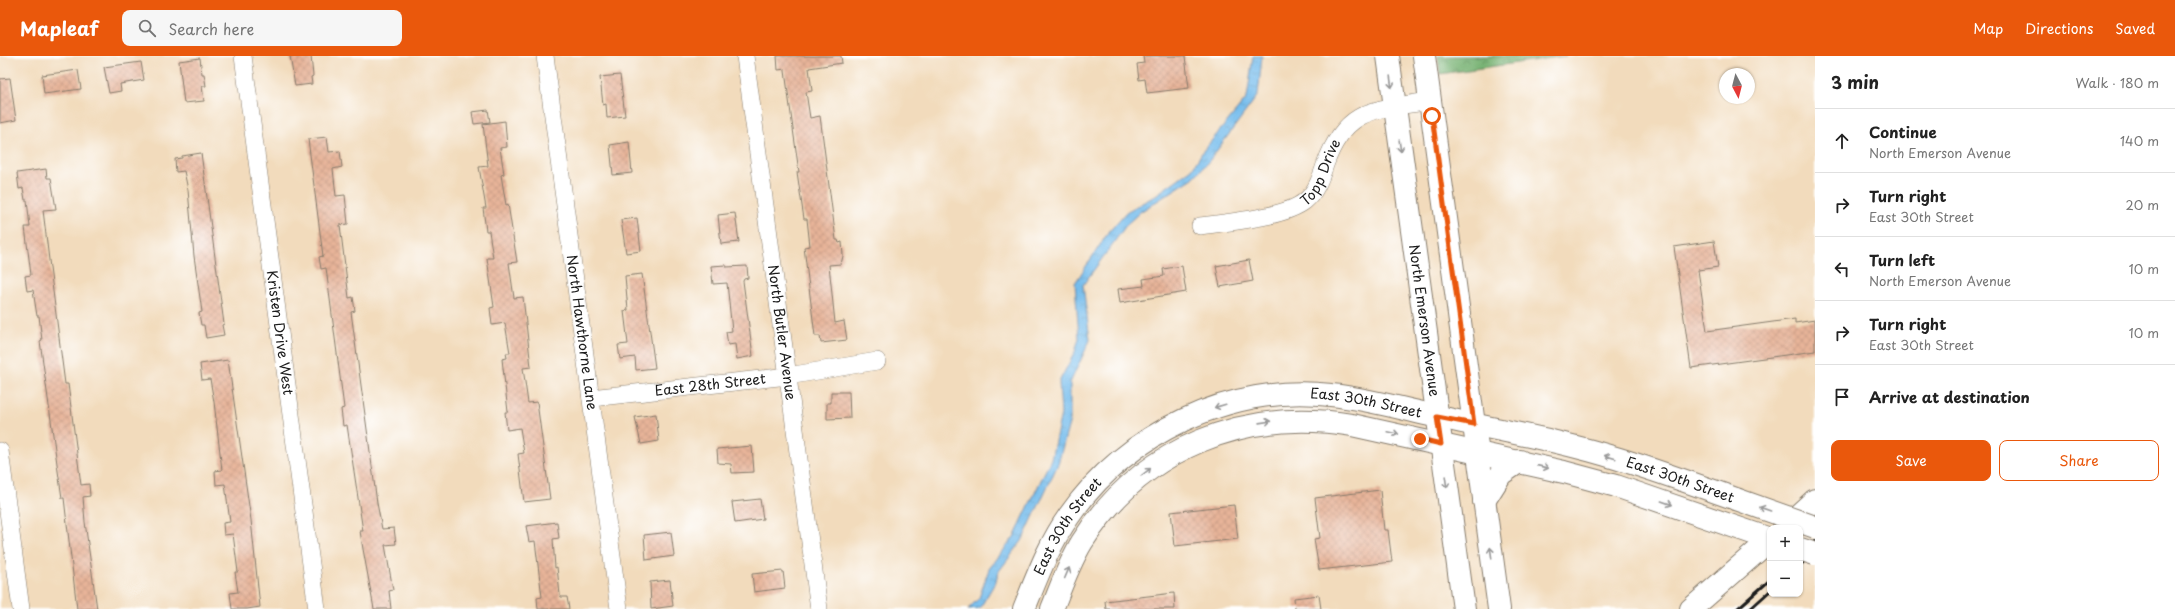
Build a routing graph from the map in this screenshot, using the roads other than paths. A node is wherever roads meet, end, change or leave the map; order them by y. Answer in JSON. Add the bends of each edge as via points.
{"nodes":[{"id":1,"x":243,"y":56,"type":"edge"},
{"id":2,"x":545,"y":56,"type":"edge"},
{"id":3,"x":746,"y":56,"type":"edge"},
{"id":4,"x":1388,"y":56,"type":"edge"},
{"id":5,"x":1424,"y":56,"type":"edge"},
{"id":6,"x":1430,"y":101,"type":"junction"},
{"id":7,"x":1395,"y":107,"type":"junction"},
{"id":8,"x":1200,"y":226,"type":"dead end"},
{"id":9,"x":877,"y":361,"type":"dead end"},
{"id":10,"x":788,"y":376,"type":"junction"},
{"id":11,"x":591,"y":398,"type":"junction"},
{"id":12,"x":1437,"y":417,"type":"junction"},
{"id":13,"x":1474,"y":424,"type":"junction"},
{"id":14,"x":1441,"y":444,"type":"junction"},
{"id":15,"x":0,"y":451,"type":"edge"},
{"id":16,"x":1477,"y":452,"type":"junction"},
{"id":17,"x":1520,"y":462,"type":"junction"},
{"id":18,"x":1815,"y":500,"type":"edge"},
{"id":19,"x":1484,"y":501,"type":"junction"},
{"id":20,"x":1787,"y":525,"type":"edge"},
{"id":21,"x":1815,"y":526,"type":"edge"},
{"id":22,"x":1767,"y":538,"type":"edge"},
{"id":23,"x":1767,"y":542,"type":"edge"},
{"id":24,"x":1803,"y":550,"type":"edge"},
{"id":25,"x":1815,"y":554,"type":"edge"},
{"id":26,"x":21,"y":609,"type":"edge"},
{"id":27,"x":317,"y":609,"type":"edge"},
{"id":28,"x":619,"y":609,"type":"edge"},
{"id":29,"x":819,"y":609,"type":"edge"},
{"id":30,"x":1024,"y":609,"type":"edge"},
{"id":31,"x":1052,"y":609,"type":"edge"},
{"id":32,"x":1464,"y":609,"type":"edge"},
{"id":33,"x":1499,"y":609,"type":"edge"},
{"id":34,"x":1690,"y":609,"type":"edge"}],
"edges":[{"from":1,"to":27,"type":"street","name":"Kristen Drive West"},
{"from":2,"to":11,"type":"street","name":"North Hawthorne Lane"},
{"from":3,"to":10,"type":"street","name":"North Butler Avenue"},
{"from":4,"to":7,"type":"main road","name":"North Emerson Avenue","one_way":true},
{"from":5,"to":6,"type":"main road"},
{"from":6,"to":7,"type":"street","name":"Topp Drive"},
{"from":6,"to":13,"type":"main road"},
{"from":7,"to":8,"type":"street","name":"Topp Drive","via":[[1368,112],[1348,124],[1336,138],[1316,189],[1298,206],[1281,212]]},
{"from":7,"to":12,"type":"main road","name":"North Emerson Avenue","one_way":true},
{"from":9,"to":10,"type":"street","name":"East 28th Street"},
{"from":10,"to":11,"type":"street","name":"East 28th Street"},
{"from":10,"to":29,"type":"street","name":"North Butler Avenue"},
{"from":11,"to":28,"type":"street","name":"North Hawthorne Lane"},
{"from":12,"to":13,"type":"main road","name":"East 30th Street"},
{"from":12,"to":14,"type":"main road","name":"North Emerson Avenue"},
{"from":12,"to":30,"type":"main road","name":"East 30th Street","one_way":true,"via":[[1341,396],[1293,394],[1235,402],[1190,417],[1167,428],[1129,453],[1086,493],[1056,537]]},
{"from":13,"to":16,"type":"main road"},
{"from":21,"to":13,"type":"main road","name":"East 30th Street","one_way":true,"bridge":true,"via":[[1619,459]]},
{"from":14,"to":16,"type":"main road","name":"East 30th Street"},
{"from":31,"to":14,"type":"main road","name":"East 30th Street","one_way":true,"via":[[1081,543],[1112,503],[1150,469],[1200,441],[1258,423],[1326,420]]},
{"from":14,"to":32,"type":"main road","name":"North Emerson Avenue","one_way":true},
{"from":15,"to":26,"type":"street"},
{"from":16,"to":17,"type":"main road","name":"East 30th Street"},
{"from":16,"to":19,"type":"main road"},
{"from":17,"to":19,"type":"main road","via":[[1501,474]]},
{"from":17,"to":22,"type":"main road","name":"East 30th Street","one_way":true,"via":[[1616,486]]},
{"from":18,"to":20,"type":"main road"},
{"from":33,"to":19,"type":"main road","one_way":true},
{"from":23,"to":34,"type":"main road"},
{"from":24,"to":25,"type":"main road","bridge":true}]}
